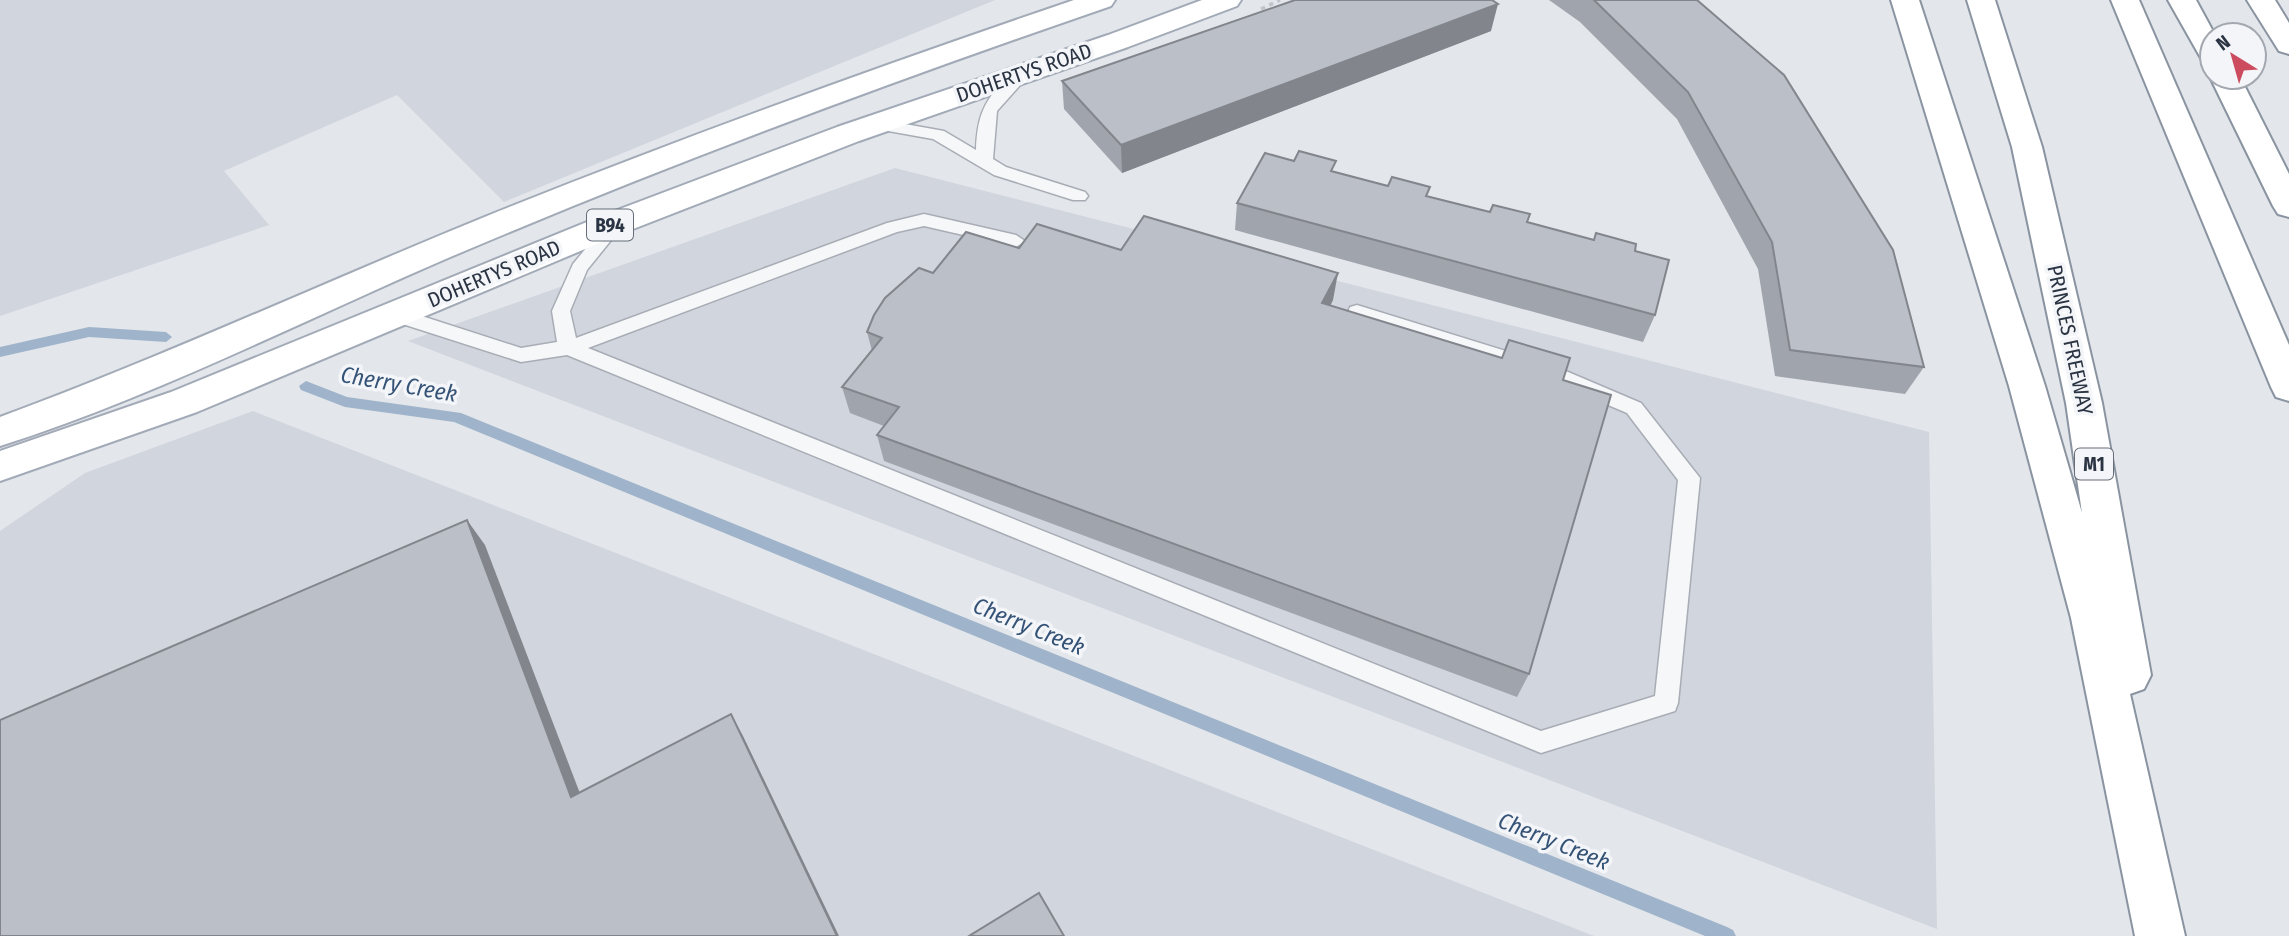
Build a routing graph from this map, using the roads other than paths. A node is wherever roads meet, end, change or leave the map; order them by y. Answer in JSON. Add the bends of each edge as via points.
{"nodes":[{"id":1,"x":1101,"y":0,"type":"edge"},
{"id":2,"x":1227,"y":0,"type":"edge"},
{"id":3,"x":1905,"y":0,"type":"edge"},
{"id":4,"x":1980,"y":0,"type":"edge"},
{"id":5,"x":2125,"y":0,"type":"edge"},
{"id":6,"x":2182,"y":0,"type":"edge"},
{"id":7,"x":2261,"y":0,"type":"edge"},
{"id":8,"x":2198,"y":29,"type":"edge"},
{"id":9,"x":2289,"y":45,"type":"edge"},
{"id":10,"x":1022,"y":74,"type":"junction"},
{"id":11,"x":2232,"y":91,"type":"edge"},
{"id":12,"x":877,"y":124,"type":"junction"},
{"id":13,"x":984,"y":160,"type":"junction"},
{"id":14,"x":1079,"y":196,"type":"dead end"},
{"id":15,"x":2289,"y":206,"type":"edge"},
{"id":16,"x":616,"y":223,"type":"junction"},
{"id":17,"x":1016,"y":241,"type":"dead end"},
{"id":18,"x":1357,"y":312,"type":"edge"},
{"id":19,"x":397,"y":315,"type":"junction"},
{"id":20,"x":568,"y":348,"type":"junction"},
{"id":21,"x":2289,"y":387,"type":"edge"},
{"id":22,"x":0,"y":432,"type":"edge"},
{"id":23,"x":0,"y":466,"type":"edge"},
{"id":24,"x":2160,"y":936,"type":"edge"},
{"id":25,"x":2172,"y":936,"type":"edge"}],
"edges":[{"from":1,"to":22,"type":"main road","name":"DOHERTYS ROAD","number":"B94","via":[[735,131]]},
{"from":2,"to":10,"type":"main road","name":"DOHERTYS ROAD","number":"B94"},
{"from":3,"to":24,"type":"main road","via":[[2027,386],[2092,618]]},
{"from":4,"to":25,"type":"main road","name":"PRINCES FREEWAY","number":"M1","via":[[2027,147],[2084,403]]},
{"from":5,"to":21,"type":"main road"},
{"from":6,"to":8,"type":"main road"},
{"from":7,"to":9,"type":"main road"},
{"from":10,"to":12,"type":"main road","name":"DOHERTYS ROAD","number":"B94"},
{"from":10,"to":13,"type":"lane","via":[[993,100],[985,117]]},
{"from":11,"to":15,"type":"main road"},
{"from":12,"to":13,"type":"lane","via":[[938,135]]},
{"from":12,"to":16,"type":"main road","name":"DOHERTYS ROAD","number":"B94"},
{"from":13,"to":14,"type":"lane","via":[[1000,170]]},
{"from":16,"to":19,"type":"main road","name":"DOHERTYS ROAD","number":"B94"},
{"from":16,"to":20,"type":"lane","via":[[579,268],[561,311]]},
{"from":17,"to":20,"type":"lane","via":[[924,220],[893,227]]},
{"from":18,"to":20,"type":"lane","via":[[1547,371],[1634,408],[1689,478],[1667,703],[1541,742]]},
{"from":19,"to":20,"type":"lane","via":[[521,355]]},
{"from":19,"to":23,"type":"main road","name":"DOHERTYS ROAD","number":"B94","via":[[184,402]]}]}
